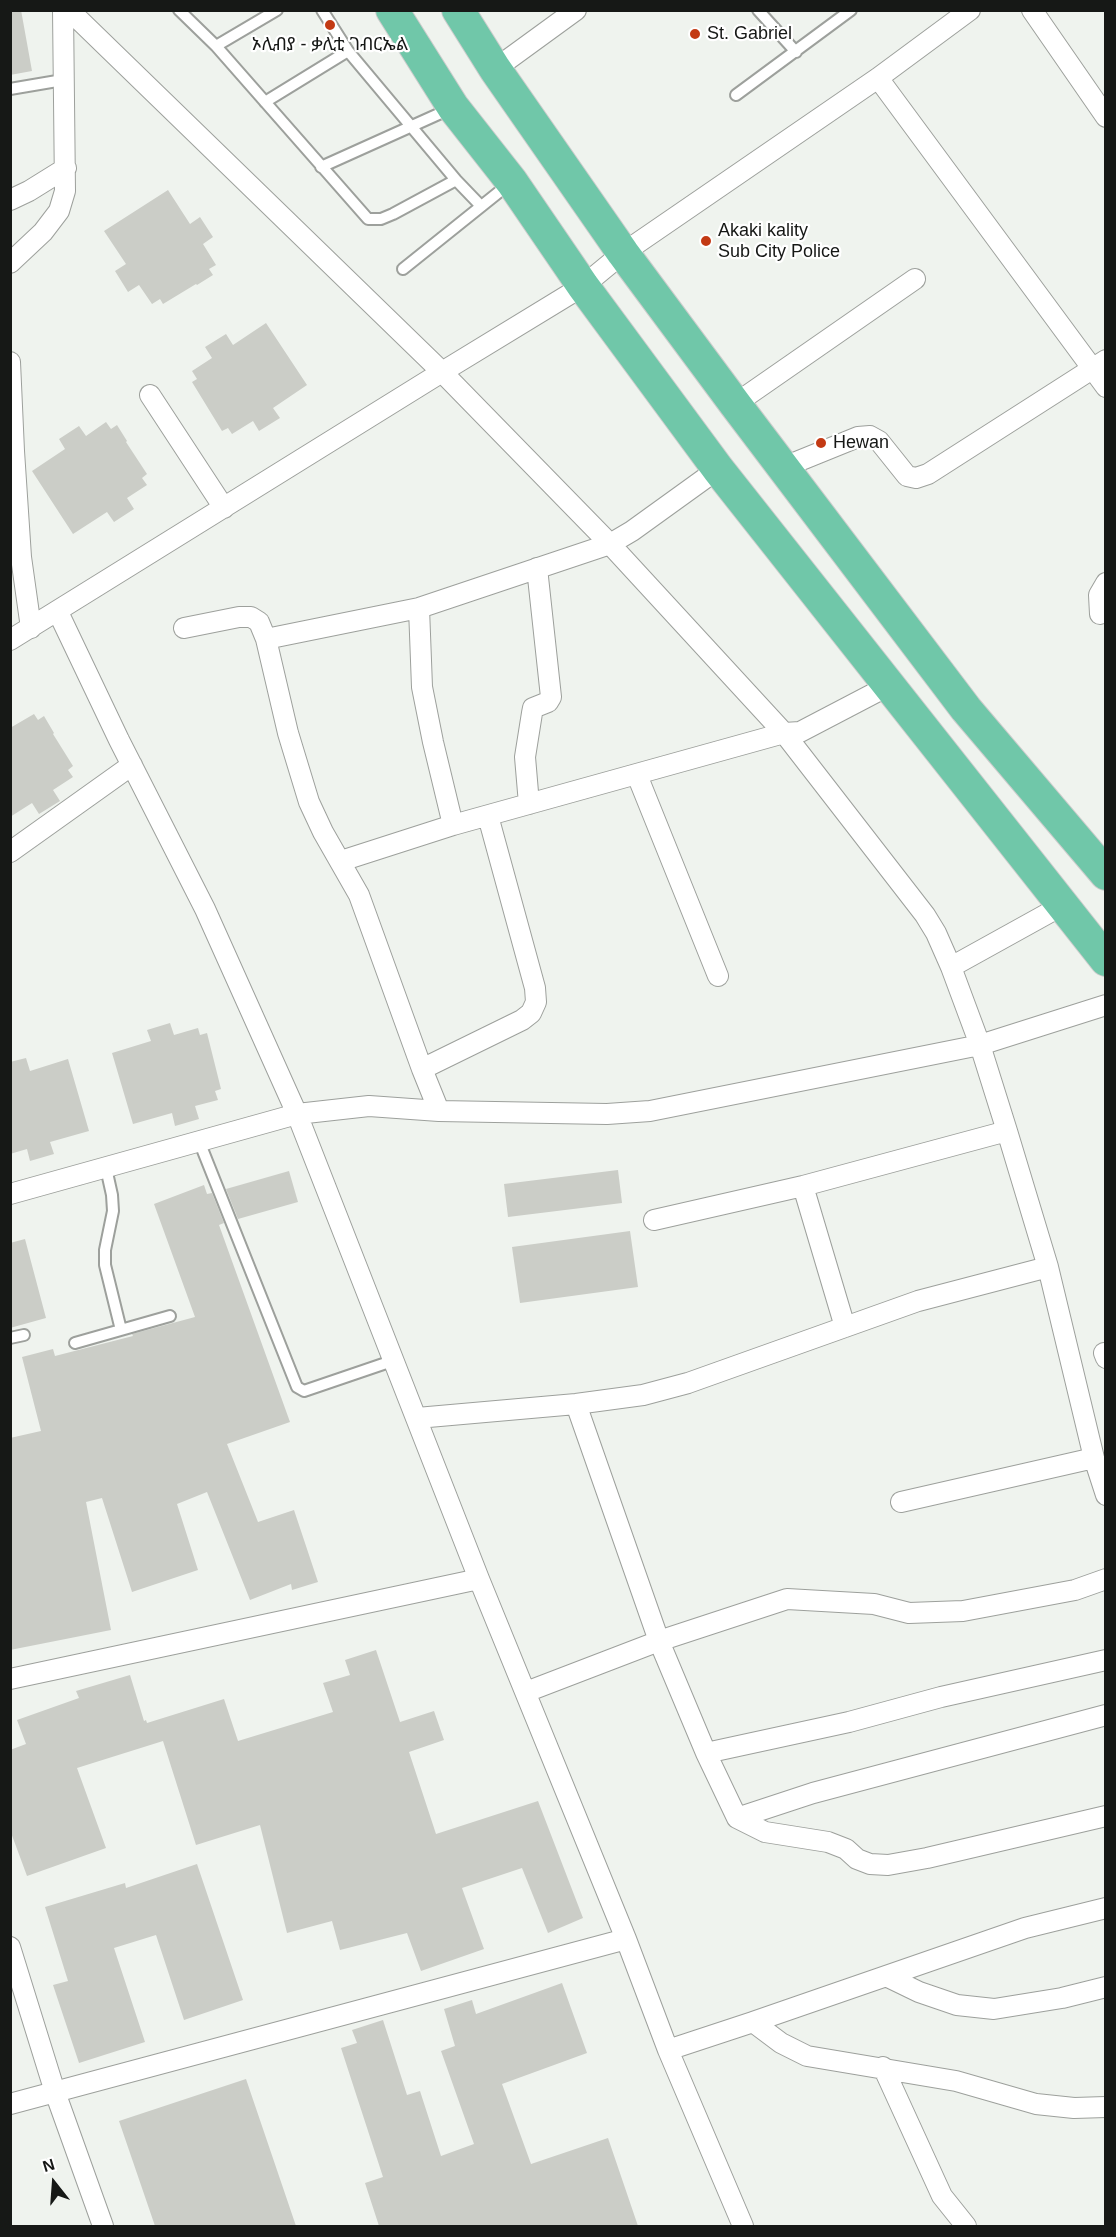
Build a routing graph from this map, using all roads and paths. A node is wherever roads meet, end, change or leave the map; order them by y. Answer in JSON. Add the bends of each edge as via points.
{"nodes":[{"id":1,"x":63,"y":10,"type":"edge"},
{"id":2,"x":69,"y":10,"type":"edge"},
{"id":3,"x":179,"y":10,"type":"edge"},
{"id":4,"x":277,"y":10,"type":"edge"},
{"id":5,"x":322,"y":10,"type":"edge"},
{"id":6,"x":392,"y":10,"type":"edge"},
{"id":7,"x":458,"y":10,"type":"edge"},
{"id":8,"x":576,"y":10,"type":"edge"},
{"id":9,"x":759,"y":10,"type":"edge"},
{"id":10,"x":970,"y":10,"type":"edge"},
{"id":11,"x":1032,"y":10,"type":"edge"},
{"id":12,"x":844,"y":13,"type":"edge"},
{"id":13,"x":216,"y":46,"type":"junction"},
{"id":14,"x":348,"y":51,"type":"junction"},
{"id":15,"x":796,"y":52,"type":"junction"},
{"id":16,"x":495,"y":69,"type":"junction"},
{"id":17,"x":878,"y":78,"type":"junction"},
{"id":18,"x":63,"y":80,"type":"junction"},
{"id":19,"x":10,"y":89,"type":"edge"},
{"id":20,"x":736,"y":95,"type":"dead end"},
{"id":21,"x":265,"y":102,"type":"junction"},
{"id":22,"x":453,"y":107,"type":"junction"},
{"id":23,"x":1106,"y":117,"type":"edge"},
{"id":24,"x":410,"y":126,"type":"junction"},
{"id":25,"x":321,"y":167,"type":"junction"},
{"id":26,"x":66,"y":168,"type":"junction"},
{"id":27,"x":456,"y":180,"type":"junction"},
{"id":28,"x":512,"y":182,"type":"junction"},
{"id":29,"x":10,"y":200,"type":"edge"},
{"id":30,"x":481,"y":206,"type":"junction"},
{"id":31,"x":623,"y":253,"type":"junction"},
{"id":32,"x":10,"y":263,"type":"edge"},
{"id":33,"x":403,"y":269,"type":"dead end"},
{"id":34,"x":915,"y":279,"type":"dead end"},
{"id":35,"x":583,"y":286,"type":"junction"},
{"id":36,"x":10,"y":362,"type":"edge"},
{"id":37,"x":1099,"y":364,"type":"edge"},
{"id":38,"x":442,"y":372,"type":"junction"},
{"id":39,"x":1106,"y":387,"type":"edge"},
{"id":40,"x":150,"y":395,"type":"dead end"},
{"id":41,"x":735,"y":404,"type":"junction"},
{"id":42,"x":784,"y":467,"type":"junction"},
{"id":43,"x":718,"y":469,"type":"junction"},
{"id":44,"x":224,"y":508,"type":"junction"},
{"id":45,"x":610,"y":544,"type":"junction"},
{"id":46,"x":537,"y":568,"type":"junction"},
{"id":47,"x":1106,"y":583,"type":"edge"},
{"id":48,"x":419,"y":608,"type":"junction"},
{"id":49,"x":58,"y":612,"type":"junction"},
{"id":50,"x":1100,"y":614,"type":"dead end"},
{"id":51,"x":31,"y":628,"type":"junction"},
{"id":52,"x":184,"y":628,"type":"dead end"},
{"id":53,"x":266,"y":639,"type":"junction"},
{"id":54,"x":10,"y":640,"type":"edge"},
{"id":55,"x":888,"y":686,"type":"junction"},
{"id":56,"x":784,"y":733,"type":"junction"},
{"id":57,"x":132,"y":765,"type":"junction"},
{"id":58,"x":637,"y":775,"type":"junction"},
{"id":59,"x":530,"y":804,"type":"junction"},
{"id":60,"x":488,"y":816,"type":"junction"},
{"id":61,"x":453,"y":825,"type":"junction"},
{"id":62,"x":10,"y":852,"type":"edge"},
{"id":63,"x":341,"y":861,"type":"junction"},
{"id":64,"x":1106,"y":874,"type":"edge"},
{"id":65,"x":1064,"y":905,"type":"junction"},
{"id":66,"x":1106,"y":960,"type":"edge"},
{"id":67,"x":951,"y":967,"type":"junction"},
{"id":68,"x":718,"y":976,"type":"dead end"},
{"id":69,"x":1106,"y":1005,"type":"edge"},
{"id":70,"x":980,"y":1045,"type":"junction"},
{"id":71,"x":422,"y":1068,"type":"junction"},
{"id":72,"x":439,"y":1111,"type":"junction"},
{"id":73,"x":297,"y":1114,"type":"junction"},
{"id":74,"x":1007,"y":1131,"type":"junction"},
{"id":75,"x":199,"y":1141,"type":"junction"},
{"id":76,"x":106,"y":1168,"type":"junction"},
{"id":77,"x":803,"y":1186,"type":"junction"},
{"id":78,"x":10,"y":1194,"type":"edge"},
{"id":79,"x":654,"y":1220,"type":"dead end"},
{"id":80,"x":1048,"y":1267,"type":"junction"},
{"id":81,"x":170,"y":1316,"type":"dead end"},
{"id":82,"x":845,"y":1327,"type":"junction"},
{"id":83,"x":121,"y":1330,"type":"junction"},
{"id":84,"x":24,"y":1335,"type":"dead end"},
{"id":85,"x":10,"y":1338,"type":"edge"},
{"id":86,"x":75,"y":1343,"type":"dead end"},
{"id":87,"x":395,"y":1360,"type":"junction"},
{"id":88,"x":576,"y":1404,"type":"junction"},
{"id":89,"x":417,"y":1418,"type":"junction"},
{"id":90,"x":1094,"y":1458,"type":"junction"},
{"id":91,"x":1106,"y":1495,"type":"edge"},
{"id":92,"x":901,"y":1502,"type":"dead end"},
{"id":93,"x":479,"y":1579,"type":"junction"},
{"id":94,"x":1106,"y":1579,"type":"edge"},
{"id":95,"x":659,"y":1641,"type":"junction"},
{"id":96,"x":1106,"y":1660,"type":"edge"},
{"id":97,"x":10,"y":1679,"type":"edge"},
{"id":98,"x":526,"y":1692,"type":"junction"},
{"id":99,"x":1106,"y":1715,"type":"edge"},
{"id":100,"x":706,"y":1753,"type":"junction"},
{"id":101,"x":1106,"y":1815,"type":"edge"},
{"id":102,"x":737,"y":1818,"type":"junction"},
{"id":103,"x":1106,"y":1908,"type":"edge"},
{"id":104,"x":626,"y":1939,"type":"junction"},
{"id":105,"x":10,"y":1947,"type":"edge"},
{"id":106,"x":886,"y":1976,"type":"junction"},
{"id":107,"x":1106,"y":1987,"type":"edge"},
{"id":108,"x":753,"y":2022,"type":"junction"},
{"id":109,"x":668,"y":2050,"type":"junction"},
{"id":110,"x":883,"y":2067,"type":"junction"},
{"id":111,"x":55,"y":2092,"type":"junction"},
{"id":112,"x":10,"y":2104,"type":"edge"},
{"id":113,"x":1106,"y":2107,"type":"edge"},
{"id":114,"x":103,"y":2226,"type":"edge"},
{"id":115,"x":744,"y":2226,"type":"edge"},
{"id":116,"x":966,"y":2226,"type":"edge"}],
"edges":[{"from":1,"to":18,"type":"street"},
{"from":2,"to":38,"type":"street"},
{"from":3,"to":13,"type":"lane"},
{"from":4,"to":13,"type":"lane"},
{"from":5,"to":14,"type":"lane"},
{"from":6,"to":22,"type":"main road"},
{"from":7,"to":16,"type":"main road"},
{"from":8,"to":16,"type":"street"},
{"from":9,"to":15,"type":"lane"},
{"from":10,"to":17,"type":"street"},
{"from":11,"to":23,"type":"street"},
{"from":12,"to":15,"type":"lane"},
{"from":13,"to":21,"type":"lane"},
{"from":14,"to":21,"type":"lane"},
{"from":14,"to":24,"type":"lane"},
{"from":15,"to":20,"type":"lane"},
{"from":16,"to":31,"type":"main road"},
{"from":17,"to":31,"type":"street"},
{"from":17,"to":37,"type":"street"},
{"from":18,"to":19,"type":"lane"},
{"from":18,"to":26,"type":"street"},
{"from":21,"to":25,"type":"lane"},
{"from":22,"to":24,"type":"lane"},
{"from":22,"to":28,"type":"main road"},
{"from":24,"to":25,"type":"lane"},
{"from":24,"to":27,"type":"lane"},
{"from":25,"to":27,"type":"lane","via":[[368,219],[393,214]]},
{"from":26,"to":29,"type":"street"},
{"from":26,"to":32,"type":"street","via":[[59,211]]},
{"from":27,"to":30,"type":"lane"},
{"from":28,"to":30,"type":"lane"},
{"from":28,"to":35,"type":"main road"},
{"from":30,"to":33,"type":"lane"},
{"from":31,"to":35,"type":"street"},
{"from":31,"to":41,"type":"main road"},
{"from":34,"to":41,"type":"street"},
{"from":35,"to":38,"type":"street"},
{"from":35,"to":43,"type":"main road"},
{"from":36,"to":51,"type":"street","via":[[21,557]]},
{"from":37,"to":39,"type":"street"},
{"from":37,"to":42,"type":"street","via":[[916,478],[907,476],[879,441],[870,436],[858,436]]},
{"from":38,"to":44,"type":"street"},
{"from":38,"to":45,"type":"street"},
{"from":40,"to":44,"type":"street"},
{"from":41,"to":42,"type":"main road"},
{"from":42,"to":64,"type":"main road","via":[[966,709]]},
{"from":43,"to":45,"type":"street"},
{"from":43,"to":55,"type":"main road"},
{"from":44,"to":49,"type":"street"},
{"from":45,"to":46,"type":"street"},
{"from":45,"to":56,"type":"street"},
{"from":46,"to":48,"type":"street"},
{"from":46,"to":59,"type":"street","via":[[551,697],[533,708],[532,713],[525,757]]},
{"from":47,"to":50,"type":"street","via":[[1099,595]]},
{"from":48,"to":53,"type":"street"},
{"from":48,"to":61,"type":"street","via":[[422,687]]},
{"from":49,"to":51,"type":"street"},
{"from":49,"to":57,"type":"street"},
{"from":51,"to":54,"type":"street"},
{"from":52,"to":53,"type":"street","via":[[251,617],[259,622]]},
{"from":53,"to":63,"type":"street","via":[[309,802]]},
{"from":55,"to":56,"type":"street","via":[[800,732]]},
{"from":55,"to":65,"type":"main road"},
{"from":56,"to":58,"type":"street"},
{"from":56,"to":67,"type":"street","via":[[925,915]]},
{"from":57,"to":62,"type":"street"},
{"from":57,"to":73,"type":"street","via":[[205,909]]},
{"from":58,"to":59,"type":"street"},
{"from":58,"to":68,"type":"street"},
{"from":59,"to":60,"type":"street"},
{"from":60,"to":61,"type":"street"},
{"from":60,"to":71,"type":"street","via":[[536,988],[536,1002],[522,1020]]},
{"from":61,"to":63,"type":"street"},
{"from":63,"to":71,"type":"street","via":[[359,895]]},
{"from":65,"to":66,"type":"main road"},
{"from":65,"to":67,"type":"street"},
{"from":67,"to":70,"type":"street"},
{"from":69,"to":70,"type":"street"},
{"from":70,"to":72,"type":"street","via":[[627,1114]]},
{"from":70,"to":74,"type":"street"},
{"from":71,"to":72,"type":"street"},
{"from":72,"to":73,"type":"street","via":[[369,1106]]},
{"from":73,"to":75,"type":"street"},
{"from":73,"to":87,"type":"street"},
{"from":74,"to":77,"type":"street"},
{"from":74,"to":80,"type":"street"},
{"from":75,"to":76,"type":"street"},
{"from":75,"to":87,"type":"lane","via":[[297,1388],[316,1388]]},
{"from":76,"to":78,"type":"street"},
{"from":76,"to":83,"type":"lane","via":[[113,1211],[105,1265]]},
{"from":77,"to":79,"type":"street"},
{"from":77,"to":82,"type":"street"},
{"from":80,"to":82,"type":"street","via":[[918,1301]]},
{"from":80,"to":90,"type":"street"},
{"from":81,"to":83,"type":"lane"},
{"from":82,"to":88,"type":"street","via":[[688,1383],[643,1395]]},
{"from":83,"to":86,"type":"lane"},
{"from":84,"to":85,"type":"lane"},
{"from":87,"to":89,"type":"street"},
{"from":88,"to":89,"type":"street"},
{"from":88,"to":95,"type":"street"},
{"from":89,"to":93,"type":"street"},
{"from":90,"to":91,"type":"street"},
{"from":90,"to":92,"type":"street"},
{"from":93,"to":97,"type":"street"},
{"from":93,"to":98,"type":"street"},
{"from":94,"to":95,"type":"street","via":[[1075,1590],[963,1611],[909,1613],[874,1604],[787,1599]]},
{"from":95,"to":98,"type":"street"},
{"from":95,"to":100,"type":"street"},
{"from":96,"to":100,"type":"street"},
{"from":98,"to":104,"type":"street"},
{"from":99,"to":102,"type":"street","via":[[813,1793]]},
{"from":100,"to":102,"type":"street"},
{"from":101,"to":102,"type":"street","via":[[888,1865],[870,1864],[828,1842],[765,1832]]},
{"from":103,"to":106,"type":"street","via":[[1025,1928]]},
{"from":104,"to":109,"type":"street"},
{"from":104,"to":111,"type":"street"},
{"from":105,"to":111,"type":"street"},
{"from":106,"to":107,"type":"street","via":[[957,2006],[994,2009]]},
{"from":106,"to":108,"type":"street"},
{"from":108,"to":109,"type":"street"},
{"from":108,"to":110,"type":"street","via":[[807,2056]]},
{"from":109,"to":115,"type":"street"},
{"from":110,"to":113,"type":"street","via":[[957,2081],[1036,2104]]},
{"from":110,"to":116,"type":"street","via":[[942,2196]]},
{"from":111,"to":112,"type":"street"},
{"from":111,"to":114,"type":"street"}]}
